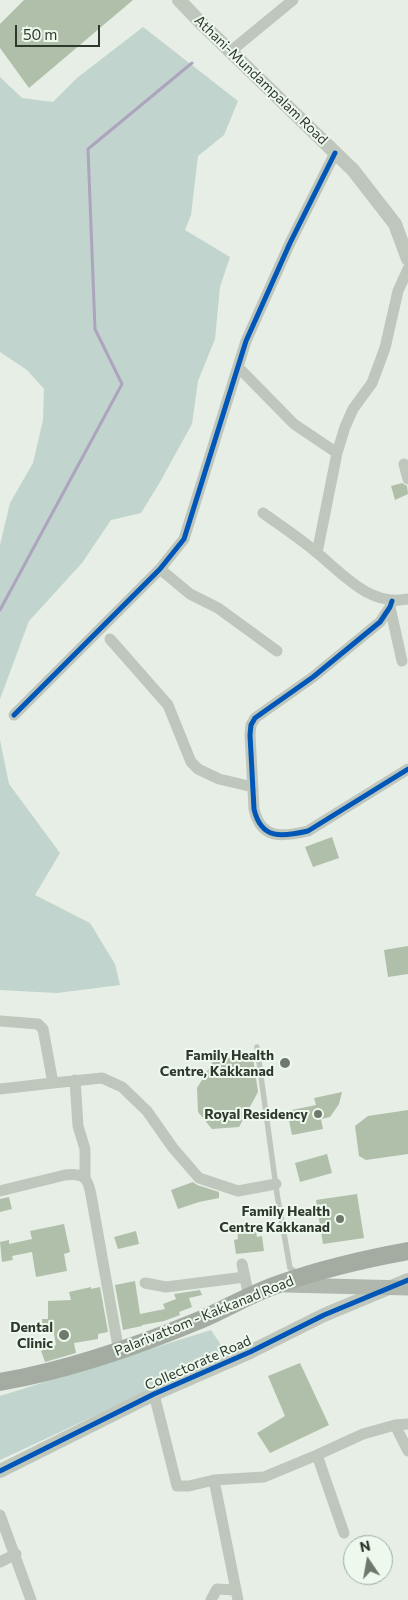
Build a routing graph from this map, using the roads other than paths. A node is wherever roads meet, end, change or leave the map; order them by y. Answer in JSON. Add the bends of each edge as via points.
{"nodes":[{"id":1,"x":180,"y":0,"type":"edge"},
{"id":2,"x":293,"y":0,"type":"edge"},
{"id":3,"x":231,"y":51,"type":"junction"},
{"id":4,"x":335,"y":153,"type":"junction"},
{"id":5,"x":408,"y":259,"type":"edge"},
{"id":6,"x":408,"y":269,"type":"edge"},
{"id":7,"x":238,"y":367,"type":"junction"},
{"id":8,"x":337,"y":452,"type":"junction"},
{"id":9,"x":404,"y":464,"type":"dead end"},
{"id":10,"x":408,"y":479,"type":"edge"},
{"id":11,"x":263,"y":513,"type":"dead end"},
{"id":12,"x":317,"y":553,"type":"junction"},
{"id":13,"x":160,"y":569,"type":"junction"},
{"id":14,"x":408,"y":599,"type":"edge"},
{"id":15,"x":391,"y":604,"type":"junction"},
{"id":16,"x":110,"y":639,"type":"dead end"},
{"id":17,"x":277,"y":651,"type":"dead end"},
{"id":18,"x":402,"y":661,"type":"dead end"},
{"id":19,"x":14,"y":714,"type":"dead end"},
{"id":20,"x":408,"y":769,"type":"edge"},
{"id":21,"x":253,"y":787,"type":"junction"},
{"id":22,"x":0,"y":1021,"type":"edge"},
{"id":23,"x":256,"y":1047,"type":"dead end"},
{"id":24,"x":75,"y":1080,"type":"junction"},
{"id":25,"x":53,"y":1083,"type":"junction"},
{"id":26,"x":0,"y":1088,"type":"edge"},
{"id":27,"x":85,"y":1178,"type":"junction"},
{"id":28,"x":276,"y":1184,"type":"junction"},
{"id":29,"x":0,"y":1191,"type":"edge"},
{"id":30,"x":408,"y":1251,"type":"edge"},
{"id":31,"x":242,"y":1264,"type":"dead end"},
{"id":32,"x":302,"y":1276,"type":"junction"},
{"id":33,"x":245,"y":1277,"type":"junction"},
{"id":34,"x":408,"y":1280,"type":"edge"},
{"id":35,"x":145,"y":1283,"type":"dead end"},
{"id":36,"x":277,"y":1285,"type":"junction"},
{"id":37,"x":392,"y":1287,"type":"junction"},
{"id":38,"x":408,"y":1288,"type":"edge"},
{"id":39,"x":249,"y":1297,"type":"junction"},
{"id":40,"x":119,"y":1352,"type":"junction"},
{"id":41,"x":0,"y":1382,"type":"edge"},
{"id":42,"x":154,"y":1394,"type":"junction"},
{"id":43,"x":408,"y":1424,"type":"edge"},
{"id":44,"x":395,"y":1425,"type":"junction"},
{"id":45,"x":408,"y":1451,"type":"edge"},
{"id":46,"x":317,"y":1456,"type":"junction"},
{"id":47,"x":0,"y":1471,"type":"edge"},
{"id":48,"x":214,"y":1480,"type":"junction"},
{"id":49,"x":0,"y":1515,"type":"edge"},
{"id":50,"x":344,"y":1533,"type":"dead end"},
{"id":51,"x":16,"y":1554,"type":"junction"},
{"id":52,"x":0,"y":1562,"type":"edge"},
{"id":53,"x":237,"y":1595,"type":"edge"},
{"id":54,"x":31,"y":1600,"type":"edge"},
{"id":55,"x":211,"y":1600,"type":"edge"}],
"edges":[{"from":1,"to":3,"type":"street","name":"Athani-Mundampalam Road"},
{"from":2,"to":3,"type":"street"},
{"from":3,"to":4,"type":"street","name":"Athani-Mundampalam Road"},
{"from":4,"to":5,"type":"street","name":"Athani-Mundampalam Road","via":[[353,170],[395,224]]},
{"from":4,"to":7,"type":"street","via":[[290,243]]},
{"from":6,"to":8,"type":"street","via":[[398,291],[385,348],[372,383],[353,410]]},
{"from":7,"to":8,"type":"street","via":[[294,424]]},
{"from":7,"to":13,"type":"street","via":[[184,540]]},
{"from":8,"to":12,"type":"street"},
{"from":9,"to":10,"type":"street"},
{"from":11,"to":12,"type":"street"},
{"from":12,"to":15,"type":"street","via":[[344,578]]},
{"from":13,"to":17,"type":"street","via":[[190,594],[218,608]]},
{"from":13,"to":19,"type":"street"},
{"from":14,"to":15,"type":"street"},
{"from":15,"to":18,"type":"street"},
{"from":15,"to":21,"type":"street","via":[[380,622],[348,649],[255,718],[250,735]]},
{"from":16,"to":21,"type":"street","via":[[168,705],[191,762],[198,769],[219,778]]},
{"from":20,"to":21,"type":"street","via":[[308,831],[294,834],[267,832],[260,826],[254,809]]},
{"from":22,"to":25,"type":"street","via":[[38,1024],[43,1029]]},
{"from":23,"to":28,"type":"lane"},
{"from":24,"to":25,"type":"street"},
{"from":24,"to":27,"type":"street","via":[[78,1126],[85,1149]]},
{"from":24,"to":28,"type":"street","via":[[102,1078],[122,1087],[148,1111],[172,1148],[199,1178],[238,1191]]},
{"from":25,"to":26,"type":"street"},
{"from":27,"to":29,"type":"street","via":[[65,1175]]},
{"from":27,"to":40,"type":"street","via":[[92,1195]]},
{"from":28,"to":32,"type":"lane","via":[[290,1268]]},
{"from":30,"to":32,"type":"main road","name":"Palarivattom - Kakkanad Road"},
{"from":31,"to":33,"type":"street"},
{"from":32,"to":36,"type":"main road","name":"Palarivattom - Kakkanad Road"},
{"from":33,"to":35,"type":"street","via":[[166,1287]]},
{"from":33,"to":39,"type":"street"},
{"from":34,"to":37,"type":"street","name":"Collectorate Road"},
{"from":36,"to":37,"type":"main road"},
{"from":36,"to":39,"type":"main road","name":"Palarivattom - Kakkanad Road"},
{"from":37,"to":38,"type":"main road"},
{"from":37,"to":42,"type":"street","name":"Collectorate Road"},
{"from":39,"to":40,"type":"main road","name":"Palarivattom - Kakkanad Road"},
{"from":40,"to":41,"type":"main road","name":"Palarivattom - Kakkanad Road","via":[[35,1376]]},
{"from":42,"to":47,"type":"street","name":"Collectorate Road"},
{"from":42,"to":48,"type":"street","via":[[177,1486]]},
{"from":43,"to":44,"type":"street"},
{"from":44,"to":45,"type":"street"},
{"from":44,"to":46,"type":"street","via":[[362,1434]]},
{"from":46,"to":48,"type":"street","via":[[264,1478]]},
{"from":46,"to":50,"type":"street"},
{"from":48,"to":53,"type":"street"},
{"from":49,"to":51,"type":"street"},
{"from":51,"to":52,"type":"street"},
{"from":51,"to":54,"type":"street"},
{"from":53,"to":55,"type":"street","via":[[217,1589]]}]}
